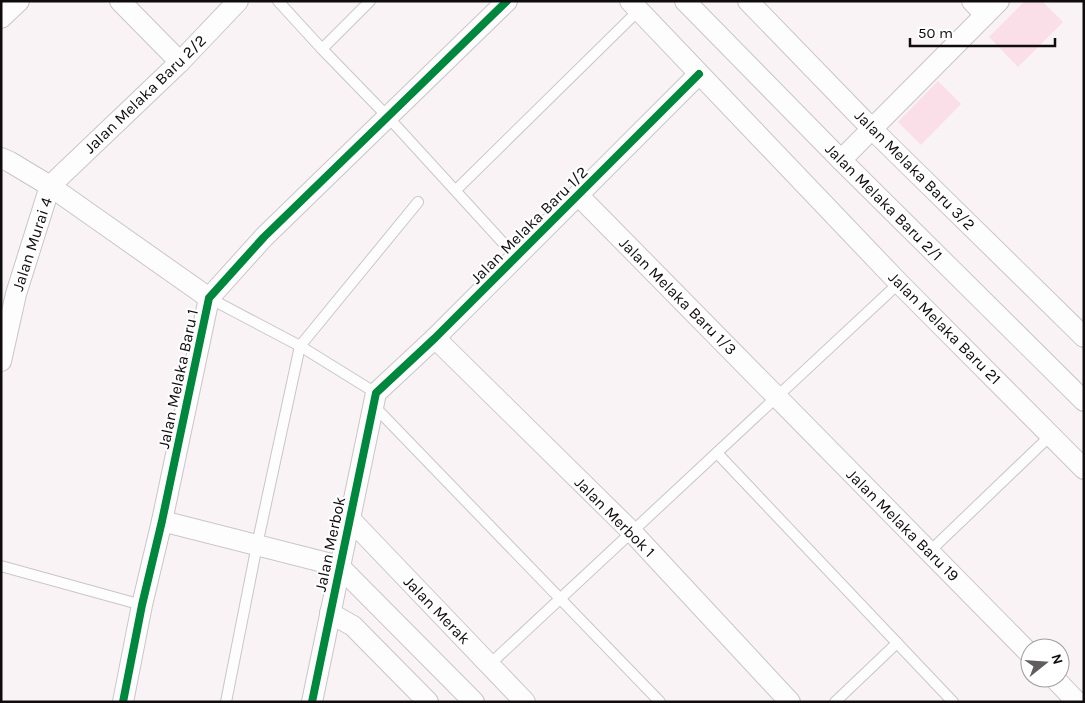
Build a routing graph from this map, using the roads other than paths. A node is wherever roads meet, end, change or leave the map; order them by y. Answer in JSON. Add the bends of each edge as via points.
{"nodes":[{"id":1,"x":19,"y":1,"type":"edge"},
{"id":2,"x":120,"y":1,"type":"edge"},
{"id":3,"x":238,"y":1,"type":"edge"},
{"id":4,"x":278,"y":1,"type":"edge"},
{"id":5,"x":370,"y":1,"type":"edge"},
{"id":6,"x":507,"y":1,"type":"edge"},
{"id":7,"x":685,"y":1,"type":"edge"},
{"id":8,"x":748,"y":1,"type":"edge"},
{"id":9,"x":634,"y":6,"type":"edge"},
{"id":10,"x":986,"y":6,"type":"edge"},
{"id":11,"x":1,"y":18,"type":"edge"},
{"id":12,"x":322,"y":49,"type":"junction"},
{"id":13,"x":180,"y":62,"type":"junction"},
{"id":14,"x":698,"y":74,"type":"junction"},
{"id":15,"x":388,"y":117,"type":"junction"},
{"id":16,"x":873,"y":130,"type":"junction"},
{"id":17,"x":1,"y":158,"type":"edge"},
{"id":18,"x":841,"y":160,"type":"junction"},
{"id":19,"x":50,"y":186,"type":"junction"},
{"id":20,"x":456,"y":190,"type":"junction"},
{"id":21,"x":578,"y":195,"type":"junction"},
{"id":22,"x":418,"y":202,"type":"dead end"},
{"id":23,"x":516,"y":257,"type":"junction"},
{"id":24,"x":899,"y":283,"type":"junction"},
{"id":25,"x":8,"y":292,"type":"edge"},
{"id":26,"x":209,"y":298,"type":"junction"},
{"id":27,"x":1084,"y":337,"type":"edge"},
{"id":28,"x":435,"y":338,"type":"junction"},
{"id":29,"x":300,"y":346,"type":"junction"},
{"id":30,"x":1,"y":361,"type":"edge"},
{"id":31,"x":777,"y":397,"type":"junction"},
{"id":32,"x":375,"y":400,"type":"junction"},
{"id":33,"x":1084,"y":401,"type":"edge"},
{"id":34,"x":1052,"y":435,"type":"junction"},
{"id":35,"x":717,"y":452,"type":"junction"},
{"id":36,"x":1084,"y":468,"type":"edge"},
{"id":37,"x":350,"y":519,"type":"junction"},
{"id":38,"x":162,"y":521,"type":"junction"},
{"id":39,"x":632,"y":532,"type":"junction"},
{"id":40,"x":257,"y":545,"type":"junction"},
{"id":41,"x":929,"y":552,"type":"junction"},
{"id":42,"x":1,"y":566,"type":"edge"},
{"id":43,"x":339,"y":566,"type":"junction"},
{"id":44,"x":561,"y":598,"type":"junction"},
{"id":45,"x":142,"y":605,"type":"junction"},
{"id":46,"x":330,"y":613,"type":"junction"},
{"id":47,"x":897,"y":643,"type":"junction"},
{"id":48,"x":1020,"y":644,"type":"edge"},
{"id":49,"x":489,"y":665,"type":"junction"},
{"id":50,"x":1064,"y":688,"type":"edge"},
{"id":51,"x":313,"y":701,"type":"edge"},
{"id":52,"x":123,"y":702,"type":"edge"},
{"id":53,"x":226,"y":702,"type":"edge"},
{"id":54,"x":428,"y":702,"type":"edge"},
{"id":55,"x":474,"y":702,"type":"edge"},
{"id":56,"x":525,"y":702,"type":"edge"},
{"id":57,"x":660,"y":702,"type":"edge"},
{"id":58,"x":790,"y":702,"type":"edge"},
{"id":59,"x":835,"y":702,"type":"edge"},
{"id":60,"x":953,"y":702,"type":"edge"},
{"id":61,"x":1077,"y":702,"type":"edge"}],
"edges":[{"from":1,"to":11,"type":"street"},
{"from":2,"to":13,"type":"street"},
{"from":3,"to":13,"type":"street","name":"Jalan Melaka Baru 2/2"},
{"from":4,"to":12,"type":"lane"},
{"from":5,"to":12,"type":"lane"},
{"from":6,"to":15,"type":"street","name":"Jalan Melaka Baru 1"},
{"from":7,"to":18,"type":"street","name":"Jalan Melaka Baru 2/1"},
{"from":8,"to":16,"type":"street","name":"Jalan Melaka Baru 3/2"},
{"from":9,"to":14,"type":"street","name":"Jalan Melaka Baru 21"},
{"from":9,"to":20,"type":"lane"},
{"from":10,"to":16,"type":"street"},
{"from":12,"to":15,"type":"lane"},
{"from":13,"to":19,"type":"street","name":"Jalan Melaka Baru 2/2"},
{"from":14,"to":21,"type":"street","name":"Jalan Melaka Baru 1/2"},
{"from":14,"to":24,"type":"street","name":"Jalan Melaka Baru 21"},
{"from":15,"to":20,"type":"lane"},
{"from":15,"to":26,"type":"street","name":"Jalan Melaka Baru 1","via":[[264,237]]},
{"from":16,"to":18,"type":"street"},
{"from":16,"to":27,"type":"street","name":"Jalan Melaka Baru 3/2"},
{"from":17,"to":19,"type":"street"},
{"from":18,"to":33,"type":"street","name":"Jalan Melaka Baru 2/1"},
{"from":19,"to":25,"type":"street","name":"Jalan Murai 4"},
{"from":19,"to":26,"type":"street"},
{"from":20,"to":23,"type":"lane"},
{"from":21,"to":23,"type":"street","name":"Jalan Melaka Baru 1/2"},
{"from":21,"to":31,"type":"street","name":"Jalan Melaka Baru 1/3"},
{"from":22,"to":29,"type":"lane"},
{"from":23,"to":28,"type":"street","name":"Jalan Melaka Baru 1/2"},
{"from":24,"to":31,"type":"lane"},
{"from":24,"to":34,"type":"street","name":"Jalan Melaka Baru 21"},
{"from":25,"to":30,"type":"street","name":"Jalan Murai 4"},
{"from":26,"to":29,"type":"lane"},
{"from":26,"to":38,"type":"street","name":"Jalan Melaka Baru 1"},
{"from":28,"to":32,"type":"street","name":"Jalan Melaka Baru 1/2"},
{"from":28,"to":39,"type":"street","name":"Jalan Merbok 1"},
{"from":29,"to":32,"type":"lane"},
{"from":29,"to":40,"type":"lane"},
{"from":31,"to":35,"type":"lane"},
{"from":31,"to":41,"type":"street","name":"Jalan Melaka Baru 19"},
{"from":32,"to":37,"type":"street","name":"Jalan Merbok"},
{"from":32,"to":44,"type":"lane"},
{"from":34,"to":36,"type":"street","name":"Jalan Melaka Baru 21"},
{"from":34,"to":41,"type":"lane"},
{"from":35,"to":39,"type":"lane"},
{"from":35,"to":47,"type":"lane"},
{"from":37,"to":43,"type":"street","name":"Jalan Merbok"},
{"from":37,"to":49,"type":"street","name":"Jalan Merak"},
{"from":38,"to":40,"type":"street"},
{"from":38,"to":45,"type":"street","name":"Jalan Melaka Baru 1"},
{"from":39,"to":44,"type":"lane"},
{"from":39,"to":58,"type":"street","name":"Jalan Merbok 1"},
{"from":40,"to":43,"type":"street"},
{"from":40,"to":53,"type":"lane"},
{"from":41,"to":48,"type":"street","name":"Jalan Melaka Baru 19"},
{"from":42,"to":45,"type":"lane"},
{"from":43,"to":46,"type":"street","name":"Jalan Merbok"},
{"from":43,"to":55,"type":"street"},
{"from":44,"to":49,"type":"lane"},
{"from":44,"to":57,"type":"lane"},
{"from":45,"to":52,"type":"street","name":"Jalan Melaka Baru 1"},
{"from":46,"to":51,"type":"street","name":"Jalan Merbok"},
{"from":46,"to":54,"type":"street","via":[[353,626]]},
{"from":47,"to":59,"type":"lane"},
{"from":47,"to":60,"type":"lane"},
{"from":49,"to":56,"type":"street","name":"Jalan Merak"},
{"from":50,"to":61,"type":"street"}]}
